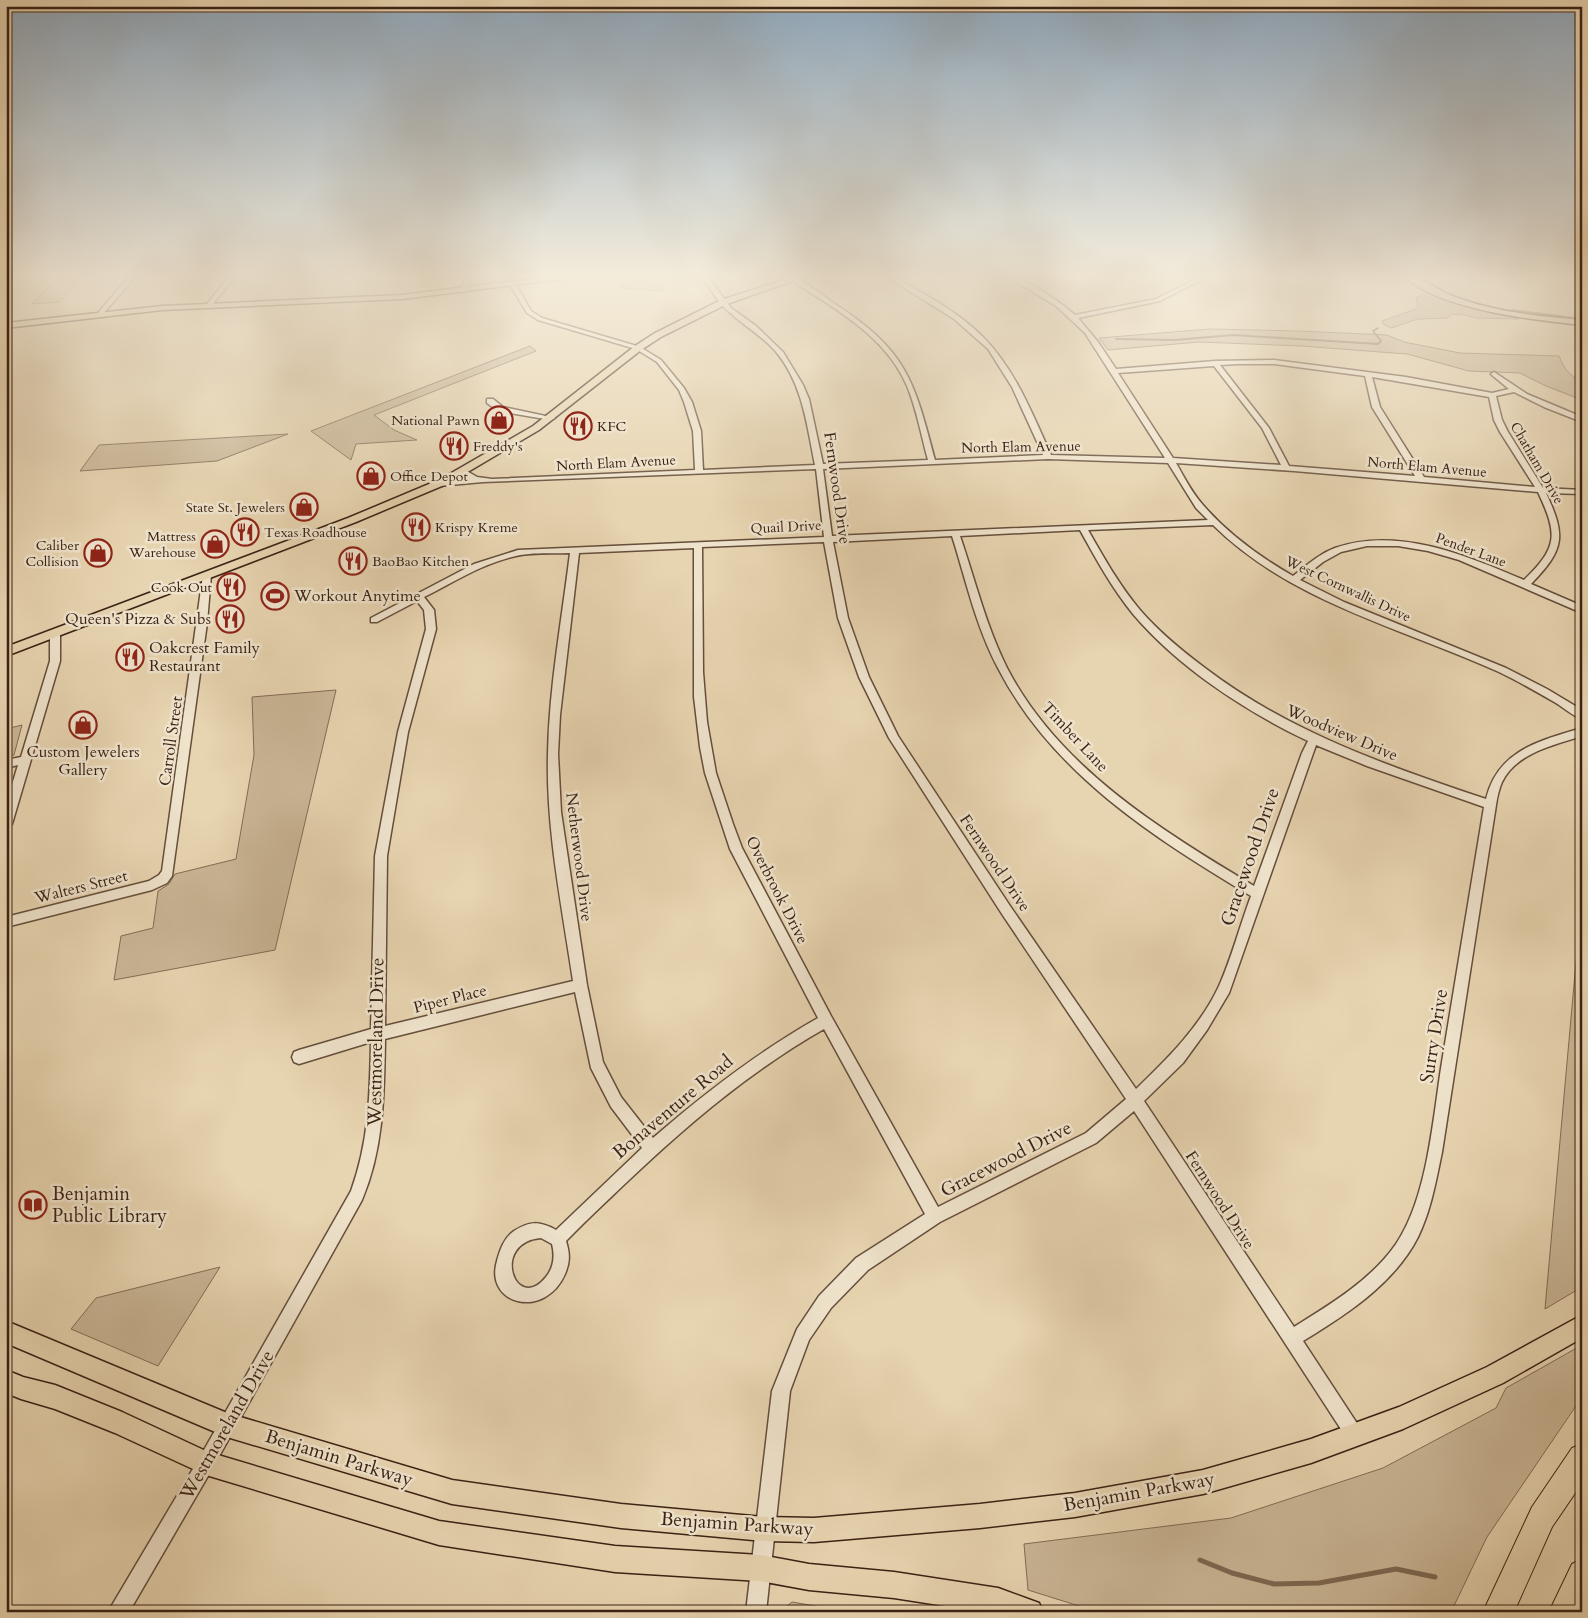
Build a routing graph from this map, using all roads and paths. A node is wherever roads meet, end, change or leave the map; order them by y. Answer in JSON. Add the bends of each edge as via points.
{"nodes":[{"id":1,"x":632,"y":353,"type":"edge"},
{"id":2,"x":645,"y":353,"type":"edge"},
{"id":3,"x":778,"y":353,"type":"edge"},
{"id":4,"x":890,"y":353,"type":"edge"},
{"id":5,"x":993,"y":353,"type":"edge"},
{"id":6,"x":1102,"y":353,"type":"edge"},
{"id":7,"x":1215,"y":363,"type":"junction"},
{"id":8,"x":1114,"y":371,"type":"junction"},
{"id":9,"x":1368,"y":374,"type":"junction"},
{"id":10,"x":1494,"y":374,"type":"dead end"},
{"id":11,"x":1514,"y":390,"type":"junction"},
{"id":12,"x":1492,"y":394,"type":"junction"},
{"id":13,"x":490,"y":401,"type":"dead end"},
{"id":14,"x":550,"y":418,"type":"junction"},
{"id":15,"x":1582,"y":420,"type":"edge"},
{"id":16,"x":1048,"y":457,"type":"junction"},
{"id":17,"x":1169,"y":460,"type":"junction"},
{"id":18,"x":932,"y":462,"type":"junction"},
{"id":19,"x":819,"y":466,"type":"junction"},
{"id":20,"x":1286,"y":467,"type":"junction"},
{"id":21,"x":699,"y":471,"type":"junction"},
{"id":22,"x":462,"y":472,"type":"junction"},
{"id":23,"x":1421,"y":480,"type":"junction"},
{"id":24,"x":483,"y":481,"type":"junction"},
{"id":25,"x":439,"y":484,"type":"junction"},
{"id":26,"x":1540,"y":490,"type":"junction"},
{"id":27,"x":1582,"y":492,"type":"edge"},
{"id":28,"x":1214,"y":522,"type":"junction"},
{"id":29,"x":1082,"y":527,"type":"junction"},
{"id":30,"x":955,"y":533,"type":"junction"},
{"id":31,"x":828,"y":539,"type":"junction"},
{"id":32,"x":698,"y":545,"type":"junction"},
{"id":33,"x":575,"y":550,"type":"junction"},
{"id":34,"x":207,"y":576,"type":"junction"},
{"id":35,"x":1294,"y":580,"type":"junction"},
{"id":36,"x":1525,"y":585,"type":"junction"},
{"id":37,"x":418,"y":596,"type":"junction"},
{"id":38,"x":1582,"y":610,"type":"edge"},
{"id":39,"x":374,"y":620,"type":"dead end"},
{"id":40,"x":55,"y":634,"type":"junction"},
{"id":41,"x":6,"y":652,"type":"edge"},
{"id":42,"x":1582,"y":715,"type":"edge"},
{"id":43,"x":1582,"y":732,"type":"edge"},
{"id":44,"x":1313,"y":740,"type":"junction"},
{"id":45,"x":24,"y":760,"type":"junction"},
{"id":46,"x":6,"y":764,"type":"edge"},
{"id":47,"x":1490,"y":806,"type":"junction"},
{"id":48,"x":6,"y":824,"type":"edge"},
{"id":49,"x":163,"y":879,"type":"joint"},
{"id":50,"x":1258,"y":894,"type":"junction"},
{"id":51,"x":6,"y":922,"type":"edge"},
{"id":52,"x":580,"y":985,"type":"junction"},
{"id":53,"x":826,"y":1020,"type":"junction"},
{"id":54,"x":377,"y":1034,"type":"junction"},
{"id":55,"x":299,"y":1057,"type":"dead end"},
{"id":56,"x":1134,"y":1101,"type":"junction"},
{"id":57,"x":652,"y":1149,"type":"junction"},
{"id":58,"x":935,"y":1217,"type":"junction"},
{"id":59,"x":558,"y":1238,"type":"junction"},
{"id":60,"x":1582,"y":1326,"type":"edge"},
{"id":61,"x":6,"y":1332,"type":"edge"},
{"id":62,"x":1291,"y":1339,"type":"junction"},
{"id":63,"x":6,"y":1381,"type":"edge"},
{"id":64,"x":227,"y":1424,"type":"junction"},
{"id":65,"x":1354,"y":1434,"type":"junction"},
{"id":66,"x":1582,"y":1458,"type":"edge"},
{"id":67,"x":206,"y":1463,"type":"junction"},
{"id":68,"x":764,"y":1529,"type":"junction"},
{"id":69,"x":760,"y":1568,"type":"junction"},
{"id":70,"x":1582,"y":1574,"type":"edge"},
{"id":71,"x":118,"y":1612,"type":"edge"},
{"id":72,"x":756,"y":1612,"type":"edge"},
{"id":73,"x":1030,"y":1612,"type":"edge"},
{"id":74,"x":1498,"y":1612,"type":"edge"},
{"id":75,"x":1564,"y":1612,"type":"edge"}],
"edges":[{"from":1,"to":14,"type":"main road"},
{"from":2,"to":21,"type":"street","via":[[659,361],[683,390],[697,431]]},
{"from":3,"to":19,"type":"street","name":"Fernwood Drive","via":[[794,373],[806,399]]},
{"from":4,"to":18,"type":"street","via":[[910,385]]},
{"from":5,"to":16,"type":"street","via":[[1013,382]]},
{"from":6,"to":8,"type":"street","name":"West Cornwallis Drive"},
{"from":7,"to":8,"type":"street"},
{"from":7,"to":9,"type":"street","via":[[1274,362]]},
{"from":7,"to":20,"type":"street","via":[[1266,428]]},
{"from":8,"to":17,"type":"street","name":"West Cornwallis Drive"},
{"from":9,"to":12,"type":"street"},
{"from":9,"to":23,"type":"street","via":[[1376,407]]},
{"from":10,"to":11,"type":"street"},
{"from":11,"to":12,"type":"street"},
{"from":11,"to":15,"type":"street"},
{"from":12,"to":26,"type":"street","name":"Chatham Drive","via":[[1498,420]]},
{"from":13,"to":14,"type":"street","via":[[501,409]]},
{"from":14,"to":22,"type":"main road"},
{"from":16,"to":17,"type":"street","name":"North Elam Avenue"},
{"from":16,"to":18,"type":"street","name":"North Elam Avenue"},
{"from":17,"to":20,"type":"street","name":"North Elam Avenue"},
{"from":17,"to":28,"type":"street","name":"West Cornwallis Drive","via":[[1199,506]]},
{"from":18,"to":19,"type":"street","name":"North Elam Avenue"},
{"from":19,"to":21,"type":"street","name":"North Elam Avenue"},
{"from":19,"to":31,"type":"street","name":"Fernwood Drive"},
{"from":20,"to":23,"type":"street","name":"North Elam Avenue"},
{"from":21,"to":24,"type":"street","name":"North Elam Avenue"},
{"from":22,"to":24,"type":"street","name":"North Elam Avenue"},
{"from":22,"to":25,"type":"main road"},
{"from":23,"to":26,"type":"street","name":"North Elam Avenue"},
{"from":24,"to":25,"type":"street"},
{"from":25,"to":34,"type":"main road"},
{"from":26,"to":27,"type":"street","name":"North Elam Avenue"},
{"from":26,"to":36,"type":"street","name":"Chatham Drive","via":[[1554,517],[1557,536],[1551,557]]},
{"from":28,"to":29,"type":"street","name":"Quail Drive"},
{"from":28,"to":35,"type":"street","name":"West Cornwallis Drive","via":[[1257,558]]},
{"from":29,"to":30,"type":"street","name":"Quail Drive"},
{"from":29,"to":44,"type":"street","name":"Woodview Drive","via":[[1130,605],[1172,648],[1249,705]]},
{"from":30,"to":31,"type":"street","name":"Quail Drive"},
{"from":30,"to":50,"type":"street","name":"Timber Lane","via":[[997,657],[1015,691],[1047,734],[1095,783],[1123,806]]},
{"from":31,"to":32,"type":"street","name":"Quail Drive"},
{"from":31,"to":56,"type":"street","name":"Fernwood Drive","via":[[837,596],[851,644],[894,738]]},
{"from":32,"to":33,"type":"street","name":"Quail Drive"},
{"from":32,"to":53,"type":"street","name":"Overbrook Drive","via":[[701,717],[713,782],[736,849]]},
{"from":33,"to":37,"type":"street","name":"Quail Drive","via":[[507,555]]},
{"from":33,"to":52,"type":"street","name":"Netherwood Drive","via":[[553,754],[555,812]]},
{"from":34,"to":40,"type":"main road"},
{"from":34,"to":49,"type":"street","name":"Carroll Street","via":[[170,863]]},
{"from":35,"to":36,"type":"street","name":"Pender Lane","via":[[1323,557],[1339,550],[1351,546],[1391,544],[1448,554]]},
{"from":35,"to":42,"type":"street","name":"West Cornwallis Drive","via":[[1364,614],[1503,670]]},
{"from":36,"to":38,"type":"street","name":"Pender Lane"},
{"from":37,"to":39,"type":"street","name":"Quail Drive"},
{"from":37,"to":54,"type":"street","name":"Westmoreland Drive","via":[[429,610],[431,629],[403,732],[381,856]]},
{"from":40,"to":41,"type":"main road"},
{"from":40,"to":45,"type":"street","via":[[55,661]]},
{"from":43,"to":47,"type":"street","name":"Surry Drive","via":[[1537,746],[1519,756],[1497,781]]},
{"from":44,"to":47,"type":"street","name":"Woodview Drive","via":[[1350,757]]},
{"from":44,"to":50,"type":"street","name":"Gracewood Drive"},
{"from":45,"to":46,"type":"street"},
{"from":45,"to":48,"type":"street"},
{"from":47,"to":62,"type":"street","name":"Surry Drive","via":[[1435,1152],[1426,1194],[1412,1232],[1389,1266],[1352,1301]]},
{"from":49,"to":51,"type":"street","name":"Walters Street","via":[[152,885]]},
{"from":50,"to":56,"type":"street","name":"Gracewood Drive","via":[[1224,989],[1202,1026],[1178,1058]]},
{"from":52,"to":54,"type":"street","name":"Piper Place"},
{"from":52,"to":57,"type":"street","name":"Netherwood Drive","via":[[596,1063],[616,1102]]},
{"from":53,"to":57,"type":"street","name":"Bonaventure Road","via":[[744,1072]]},
{"from":53,"to":58,"type":"street","name":"Overbrook Drive"},
{"from":54,"to":55,"type":"street","name":"Piper Place"},
{"from":54,"to":64,"type":"street","name":"Westmoreland Drive","via":[[377,1106],[373,1140],[357,1195]]},
{"from":56,"to":58,"type":"street","name":"Gracewood Drive","via":[[1091,1138]]},
{"from":56,"to":62,"type":"street","name":"Fernwood Drive"},
{"from":57,"to":59,"type":"street","name":"Bonaventure Road"},
{"from":58,"to":68,"type":"street","name":"Gracewood Drive","via":[[862,1264],[825,1302],[803,1335],[781,1391]]},
{"from":59,"to":59,"type":"street","via":[[540,1229],[529,1230],[517,1237],[507,1248],[503,1262],[504,1277],[509,1287],[516,1293],[527,1295],[548,1287],[560,1268],[562,1253]]},
{"from":60,"to":65,"type":"main road","name":"Benjamin Parkway","via":[[1495,1375],[1403,1417]]},
{"from":61,"to":64,"type":"main road","name":"Benjamin Parkway"},
{"from":62,"to":65,"type":"street","name":"Fernwood Drive"},
{"from":63,"to":67,"type":"main road","via":[[122,1424]]},
{"from":64,"to":67,"type":"street","name":"Westmoreland Drive"},
{"from":64,"to":68,"type":"main road","name":"Benjamin Parkway","via":[[452,1492],[621,1516]]},
{"from":65,"to":68,"type":"main road","name":"Benjamin Parkway","via":[[1311,1451],[1203,1482],[1075,1505],[824,1529]]},
{"from":66,"to":74,"type":"highway","via":[[1542,1517]]},
{"from":67,"to":69,"type":"main road","via":[[439,1533],[615,1558]]},
{"from":67,"to":71,"type":"street","name":"Westmoreland Drive"},
{"from":68,"to":69,"type":"street","name":"Gracewood Drive"},
{"from":69,"to":72,"type":"street","name":"Gracewood Drive"},
{"from":69,"to":73,"type":"main road","via":[[809,1577],[894,1585],[998,1602]]},
{"from":70,"to":75,"type":"highway"}]}
